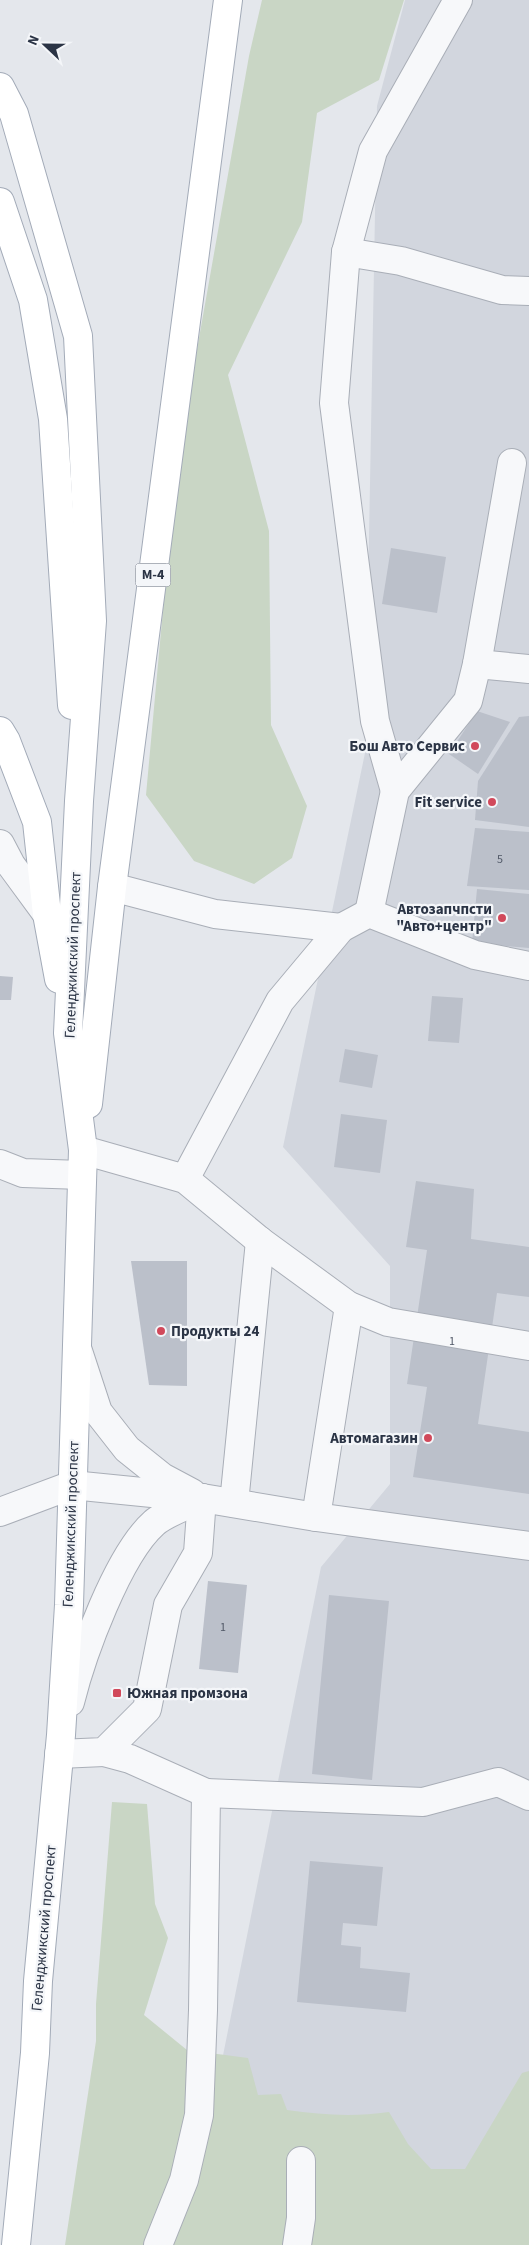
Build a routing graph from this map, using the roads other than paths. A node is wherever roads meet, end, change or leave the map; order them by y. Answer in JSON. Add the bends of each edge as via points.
{"nodes":[{"id":1,"x":228,"y":0,"type":"edge"},
{"id":2,"x":458,"y":0,"type":"edge"},
{"id":3,"x":0,"y":87,"type":"edge"},
{"id":4,"x":0,"y":202,"type":"edge"},
{"id":5,"x":346,"y":252,"type":"junction"},
{"id":6,"x":529,"y":291,"type":"edge"},
{"id":7,"x":512,"y":462,"type":"dead end"},
{"id":8,"x":477,"y":664,"type":"junction"},
{"id":9,"x":529,"y":669,"type":"edge"},
{"id":10,"x":0,"y":731,"type":"edge"},
{"id":11,"x":395,"y":791,"type":"junction"},
{"id":12,"x":79,"y":801,"type":"junction"},
{"id":13,"x":0,"y":844,"type":"edge"},
{"id":14,"x":112,"y":886,"type":"junction"},
{"id":15,"x":369,"y":913,"type":"junction"},
{"id":16,"x":47,"y":914,"type":"junction"},
{"id":17,"x":341,"y":928,"type":"junction"},
{"id":18,"x":529,"y":966,"type":"edge"},
{"id":19,"x":68,"y":1032,"type":"junction"},
{"id":20,"x":82,"y":1163,"type":"junction"},
{"id":21,"x":0,"y":1164,"type":"edge"},
{"id":22,"x":185,"y":1179,"type":"junction"},
{"id":23,"x":260,"y":1241,"type":"junction"},
{"id":24,"x":349,"y":1306,"type":"junction"},
{"id":25,"x":76,"y":1346,"type":"junction"},
{"id":26,"x":529,"y":1346,"type":"edge"},
{"id":27,"x":72,"y":1485,"type":"junction"},
{"id":28,"x":202,"y":1498,"type":"junction"},
{"id":29,"x":234,"y":1503,"type":"junction"},
{"id":30,"x":0,"y":1513,"type":"edge"},
{"id":31,"x":316,"y":1518,"type":"junction"},
{"id":32,"x":529,"y":1546,"type":"edge"},
{"id":33,"x":60,"y":1744,"type":"junction"},
{"id":34,"x":104,"y":1752,"type":"junction"},
{"id":35,"x":206,"y":1793,"type":"junction"},
{"id":36,"x":529,"y":1796,"type":"edge"},
{"id":37,"x":301,"y":2160,"type":"dead end"},
{"id":38,"x":16,"y":2245,"type":"edge"},
{"id":39,"x":158,"y":2245,"type":"edge"},
{"id":40,"x":297,"y":2245,"type":"edge"}],
"edges":[{"from":1,"to":14,"type":"main road","number":"М-4"},
{"from":2,"to":5,"type":"street","via":[[373,151]]},
{"from":3,"to":12,"type":"main road","via":[[14,114],[78,336],[92,621]]},
{"from":4,"to":12,"type":"main road","via":[[33,300],[53,419]]},
{"from":5,"to":6,"type":"street","via":[[401,261],[502,290]]},
{"from":5,"to":11,"type":"street","via":[[334,403],[375,721]]},
{"from":7,"to":8,"type":"street"},
{"from":8,"to":9,"type":"street"},
{"from":8,"to":11,"type":"street","via":[[468,701]]},
{"from":10,"to":16,"type":"main road","via":[[37,822]]},
{"from":11,"to":15,"type":"street"},
{"from":12,"to":19,"type":"main road","name":"Геленджикский проспект"},
{"from":13,"to":16,"type":"street","via":[[11,865]]},
{"from":14,"to":17,"type":"street","via":[[216,914]]},
{"from":14,"to":20,"type":"main road","number":"М-4"},
{"from":15,"to":17,"type":"street"},
{"from":15,"to":18,"type":"street","via":[[474,955]]},
{"from":16,"to":19,"type":"main road"},
{"from":17,"to":22,"type":"street","via":[[280,1001]]},
{"from":19,"to":20,"type":"main road","name":"Геленджикский проспект"},
{"from":20,"to":21,"type":"street","via":[[23,1173]]},
{"from":20,"to":22,"type":"street"},
{"from":20,"to":25,"type":"main road","name":"Геленджикский проспект"},
{"from":22,"to":23,"type":"street"},
{"from":23,"to":24,"type":"street"},
{"from":23,"to":29,"type":"street"},
{"from":24,"to":26,"type":"street","via":[[388,1322]]},
{"from":24,"to":31,"type":"street"},
{"from":25,"to":27,"type":"main road","name":"Геленджикский проспект"},
{"from":25,"to":28,"type":"street","via":[[98,1412],[127,1449],[162,1477]]},
{"from":27,"to":28,"type":"street"},
{"from":27,"to":30,"type":"street"},
{"from":27,"to":33,"type":"main road","name":"Геленджикский проспект","via":[[69,1604]]},
{"from":28,"to":29,"type":"street"},
{"from":28,"to":33,"type":"street","via":[[155,1522],[126,1558],[80,1664]]},
{"from":28,"to":34,"type":"street","via":[[198,1553],[168,1605],[147,1709]]},
{"from":29,"to":31,"type":"street"},
{"from":31,"to":32,"type":"street"},
{"from":33,"to":34,"type":"street"},
{"from":33,"to":38,"type":"main road","name":"Геленджикский проспект"},
{"from":34,"to":35,"type":"street","via":[[130,1759]]},
{"from":35,"to":36,"type":"street","via":[[422,1802],[498,1782]]},
{"from":35,"to":39,"type":"street","via":[[199,2115],[184,2180]]},
{"from":37,"to":40,"type":"street","via":[[301,2218]]}]}
